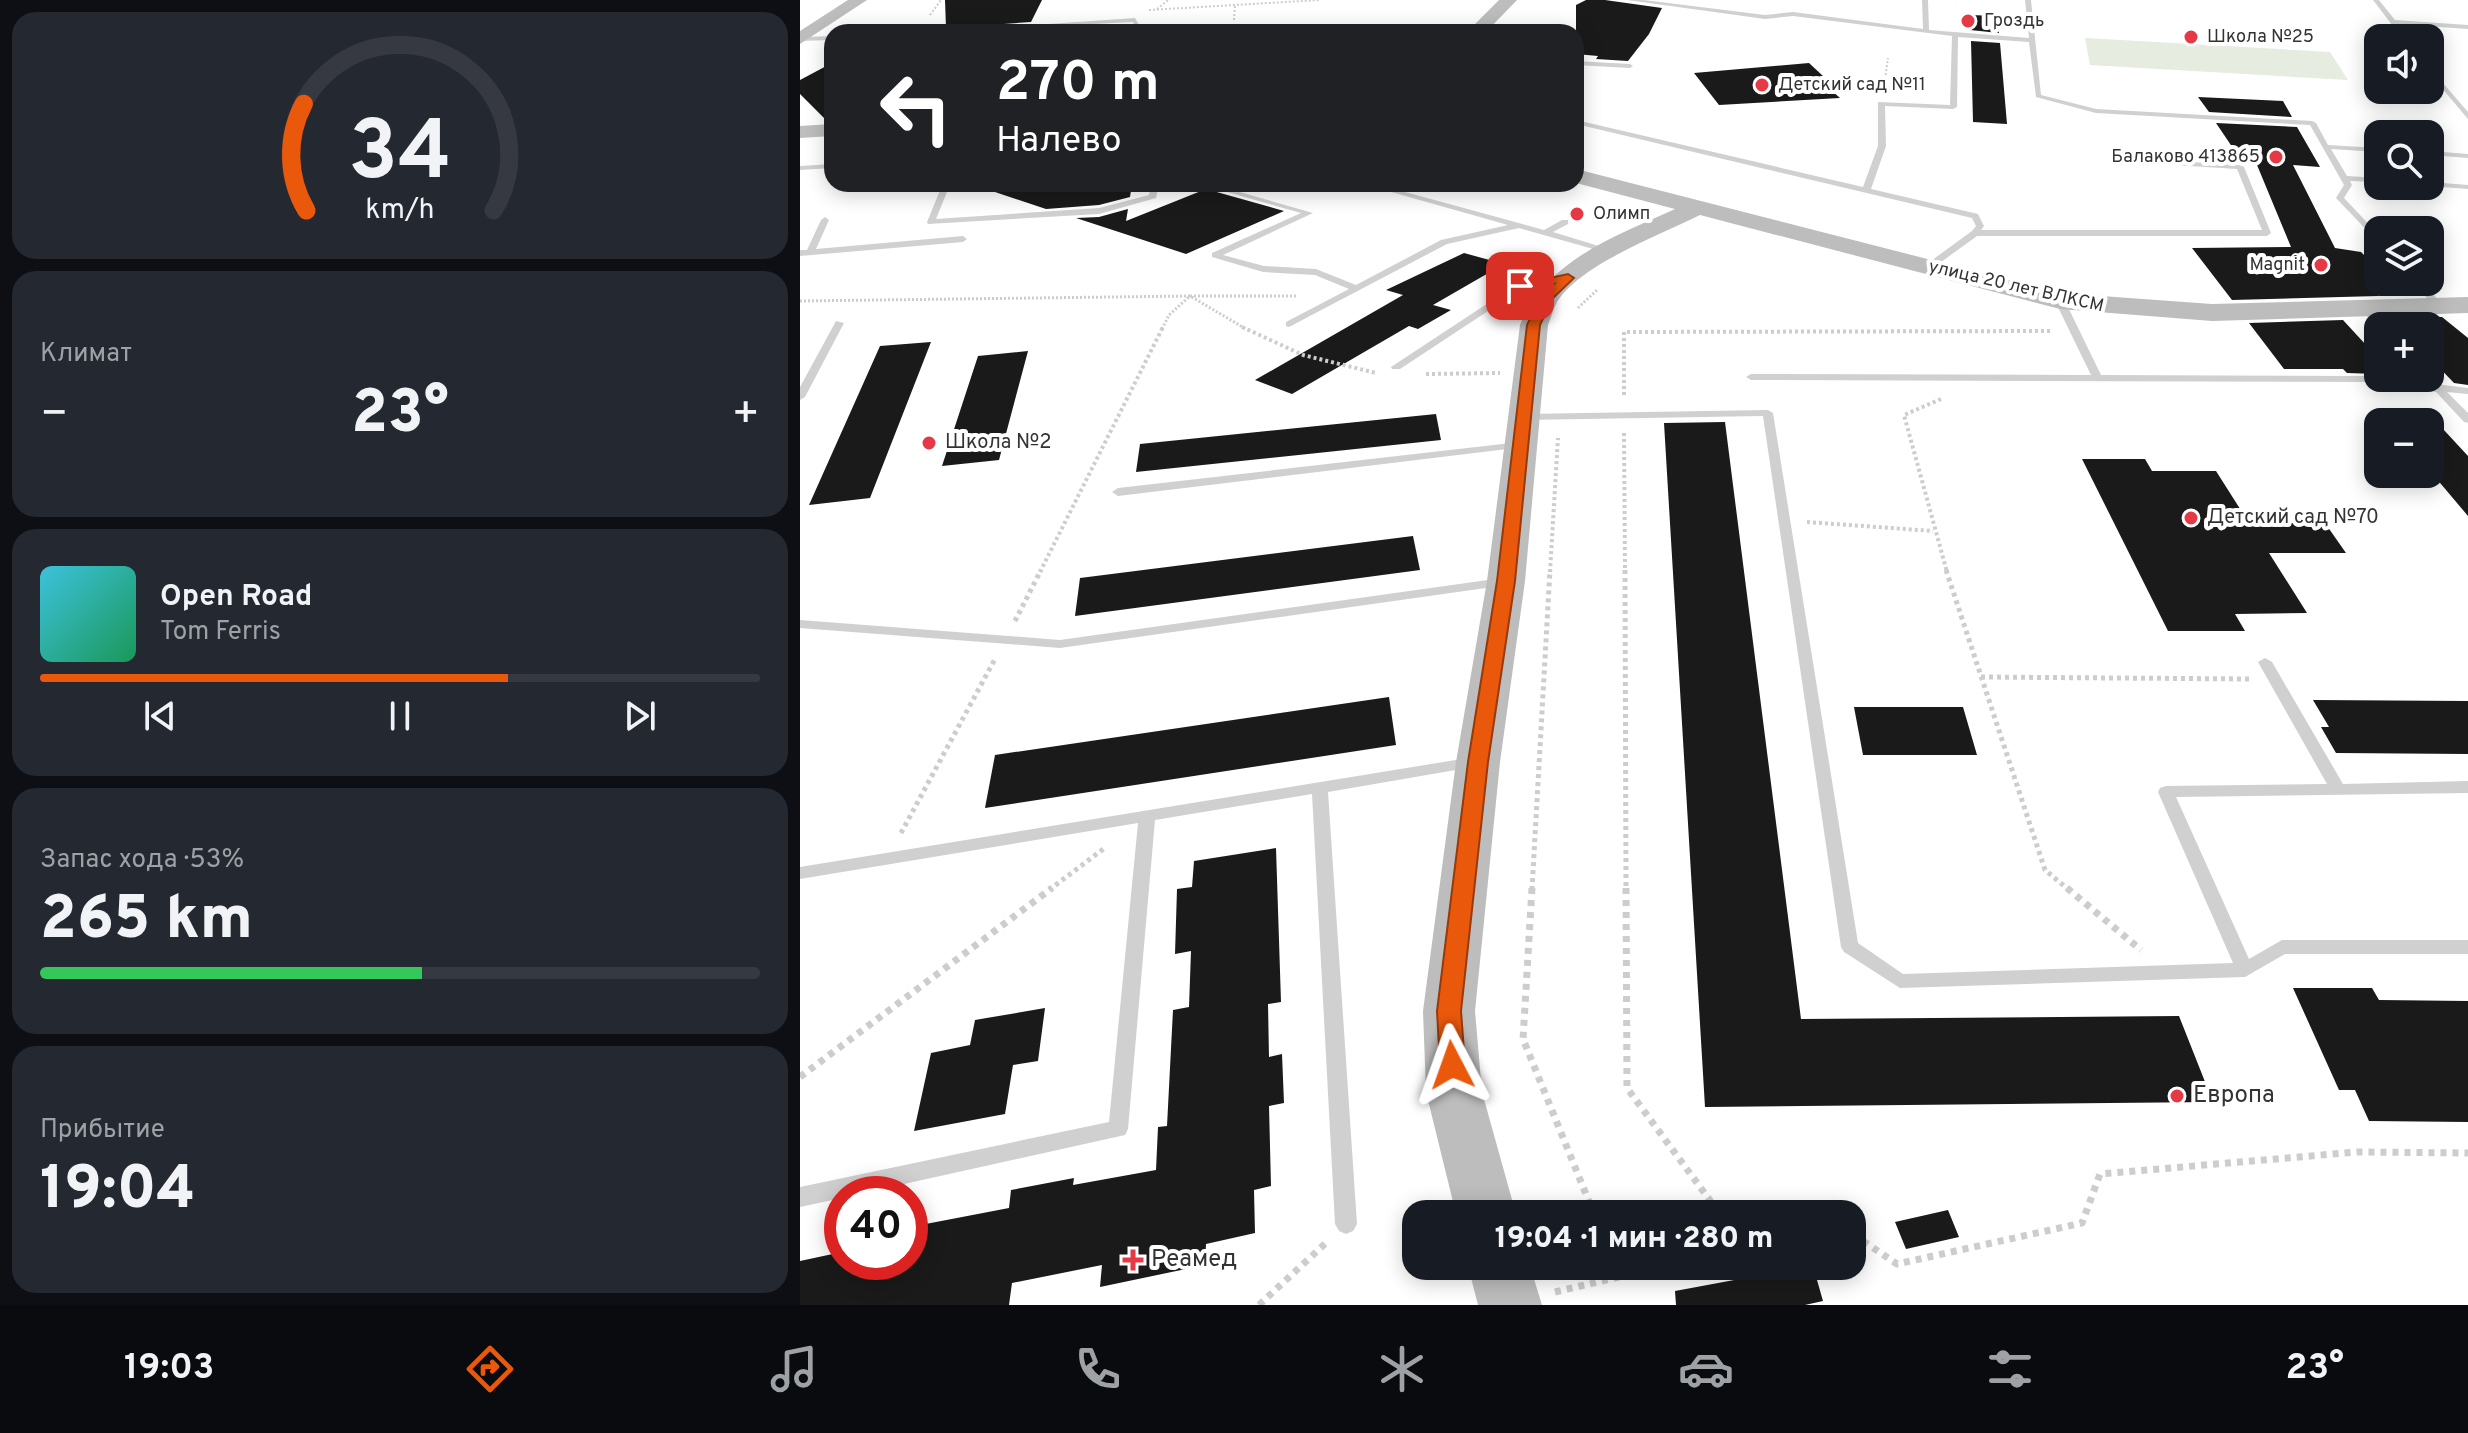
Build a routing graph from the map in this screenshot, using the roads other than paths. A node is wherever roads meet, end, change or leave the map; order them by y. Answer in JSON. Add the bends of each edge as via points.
{"nodes":[{"id":1,"x":859,"y":0,"type":"edge"},
{"id":2,"x":1509,"y":0,"type":"edge"},
{"id":3,"x":1630,"y":0,"type":"edge"},
{"id":4,"x":1925,"y":0,"type":"edge"},
{"id":5,"x":2028,"y":0,"type":"edge"},
{"id":6,"x":2376,"y":0,"type":"edge"},
{"id":7,"x":2392,"y":22,"type":"joint"},
{"id":8,"x":1069,"y":24,"type":"edge"},
{"id":9,"x":1137,"y":24,"type":"edge"},
{"id":10,"x":1484,"y":24,"type":"edge"},
{"id":11,"x":2468,"y":27,"type":"edge"},
{"id":12,"x":1926,"y":32,"type":"junction"},
{"id":13,"x":1955,"y":36,"type":"junction"},
{"id":14,"x":824,"y":38,"type":"edge"},
{"id":15,"x":800,"y":39,"type":"edge"},
{"id":16,"x":2032,"y":40,"type":"junction"},
{"id":17,"x":1584,"y":63,"type":"edge"},
{"id":18,"x":1630,"y":66,"type":"dead end"},
{"id":19,"x":2444,"y":87,"type":"edge"},
{"id":20,"x":2468,"y":117,"type":"edge"},
{"id":21,"x":1584,"y":124,"type":"edge"},
{"id":22,"x":824,"y":130,"type":"edge"},
{"id":23,"x":800,"y":132,"type":"edge"},
{"id":24,"x":2328,"y":147,"type":"junction"},
{"id":25,"x":2364,"y":149,"type":"edge"},
{"id":26,"x":2444,"y":154,"type":"edge"},
{"id":27,"x":2468,"y":156,"type":"edge"},
{"id":28,"x":2127,"y":160,"type":"dead end"},
{"id":29,"x":824,"y":166,"type":"edge"},
{"id":30,"x":800,"y":168,"type":"edge"},
{"id":31,"x":1584,"y":178,"type":"edge"},
{"id":32,"x":2344,"y":178,"type":"junction"},
{"id":33,"x":2364,"y":179,"type":"edge"},
{"id":34,"x":2444,"y":185,"type":"edge"},
{"id":35,"x":2468,"y":187,"type":"edge"},
{"id":36,"x":1866,"y":190,"type":"junction"},
{"id":37,"x":943,"y":192,"type":"edge"},
{"id":38,"x":1154,"y":192,"type":"edge"},
{"id":39,"x":1232,"y":192,"type":"edge"},
{"id":40,"x":1397,"y":192,"type":"edge"},
{"id":41,"x":1696,"y":208,"type":"junction"},
{"id":42,"x":825,"y":220,"type":"dead end"},
{"id":43,"x":1565,"y":222,"type":"dead end"},
{"id":44,"x":2364,"y":224,"type":"edge"},
{"id":45,"x":1522,"y":225,"type":"junction"},
{"id":46,"x":1545,"y":233,"type":"junction"},
{"id":47,"x":1975,"y":233,"type":"junction"},
{"id":48,"x":963,"y":239,"type":"dead end"},
{"id":49,"x":805,"y":252,"type":"edge"},
{"id":50,"x":1927,"y":268,"type":"junction"},
{"id":51,"x":1587,"y":283,"type":"junction"},
{"id":52,"x":1356,"y":288,"type":"junction"},
{"id":53,"x":2430,"y":296,"type":"edge"},
{"id":54,"x":2060,"y":301,"type":"junction"},
{"id":55,"x":2468,"y":305,"type":"edge"},
{"id":56,"x":2439,"y":306,"type":"junction"},
{"id":57,"x":2406,"y":312,"type":"edge"},
{"id":58,"x":2364,"y":318,"type":"edge"},
{"id":59,"x":839,"y":323,"type":"dead end"},
{"id":60,"x":1289,"y":324,"type":"dead end"},
{"id":61,"x":1396,"y":367,"type":"dead end"},
{"id":62,"x":1751,"y":377,"type":"dead end"},
{"id":63,"x":2098,"y":379,"type":"junction"},
{"id":64,"x":2364,"y":379,"type":"edge"},
{"id":65,"x":2444,"y":389,"type":"edge"},
{"id":66,"x":2468,"y":391,"type":"edge"},
{"id":67,"x":2442,"y":392,"type":"edge"},
{"id":68,"x":800,"y":397,"type":"edge"},
{"id":69,"x":2468,"y":420,"type":"edge"},
{"id":70,"x":1535,"y":426,"type":"junction"},
{"id":71,"x":1118,"y":492,"type":"dead end"},
{"id":72,"x":1506,"y":581,"type":"junction"},
{"id":73,"x":800,"y":624,"type":"edge"},
{"id":74,"x":2265,"y":662,"type":"dead end"},
{"id":75,"x":1478,"y":762,"type":"junction"},
{"id":76,"x":2468,"y":787,"type":"edge"},
{"id":77,"x":1320,"y":788,"type":"junction"},
{"id":78,"x":2338,"y":789,"type":"junction"},
{"id":79,"x":1147,"y":816,"type":"junction"},
{"id":80,"x":800,"y":873,"type":"edge"},
{"id":81,"x":2468,"y":947,"type":"edge"},
{"id":82,"x":2245,"y":970,"type":"junction"},
{"id":83,"x":800,"y":1197,"type":"edge"},
{"id":84,"x":1482,"y":1200,"type":"edge"},
{"id":85,"x":1346,"y":1224,"type":"road end"}],
"edges":[{"from":1,"to":15,"type":"street"},
{"from":2,"to":10,"type":"street"},
{"from":3,"to":12,"type":"lane"},
{"from":4,"to":12,"type":"lane"},
{"from":5,"to":16,"type":"lane"},
{"from":6,"to":7,"type":"lane"},
{"from":7,"to":11,"type":"lane"},
{"from":8,"to":9,"type":"lane"},
{"from":12,"to":13,"type":"lane"},
{"from":13,"to":16,"type":"lane"},
{"from":13,"to":36,"type":"lane","via":[[1953,107],[1881,104],[1882,146]]},
{"from":14,"to":15,"type":"lane"},
{"from":16,"to":24,"type":"lane","via":[[2038,96],[2096,111],[2312,123]]},
{"from":17,"to":18,"type":"lane"},
{"from":19,"to":20,"type":"lane"},
{"from":21,"to":36,"type":"lane"},
{"from":22,"to":23,"type":"street"},
{"from":24,"to":25,"type":"lane"},
{"from":24,"to":32,"type":"lane"},
{"from":26,"to":27,"type":"lane"},
{"from":28,"to":47,"type":"lane","via":[[2240,167],[2267,233]]},
{"from":29,"to":30,"type":"lane"},
{"from":31,"to":41,"type":"street","name":"улица 20 лет ВЛКСМ"},
{"from":32,"to":33,"type":"lane"},
{"from":32,"to":44,"type":"lane","via":[[2348,185],[2340,198]]},
{"from":34,"to":35,"type":"lane"},
{"from":36,"to":47,"type":"lane","via":[[1975,216],[1980,226]]},
{"from":37,"to":38,"type":"lane","via":[[931,222],[1106,210]]},
{"from":39,"to":52,"type":"lane","via":[[1309,213],[1215,255],[1263,269],[1316,272]]},
{"from":40,"to":45,"type":"lane"},
{"from":41,"to":50,"type":"street","name":"улица 20 лет ВЛКСМ"},
{"from":41,"to":51,"type":"street"},
{"from":42,"to":49,"type":"lane"},
{"from":43,"to":46,"type":"lane"},
{"from":45,"to":46,"type":"lane"},
{"from":45,"to":52,"type":"lane","via":[[1444,242]]},
{"from":46,"to":51,"type":"lane"},
{"from":47,"to":50,"type":"lane"},
{"from":48,"to":49,"type":"lane"},
{"from":50,"to":54,"type":"street","name":"улица 20 лет ВЛКСМ"},
{"from":51,"to":61,"type":"lane","via":[[1520,286]]},
{"from":51,"to":70,"type":"street","via":[[1546,297],[1534,325],[1529,373]]},
{"from":52,"to":60,"type":"lane"},
{"from":53,"to":56,"type":"lane"},
{"from":54,"to":58,"type":"street","name":"улица 20 лет ВЛКСМ","via":[[2162,312]]},
{"from":54,"to":63,"type":"lane"},
{"from":55,"to":56,"type":"street","name":"улица 20 лет ВЛКСМ"},
{"from":56,"to":57,"type":"street","name":"улица 20 лет ВЛКСМ"},
{"from":59,"to":68,"type":"lane"},
{"from":62,"to":63,"type":"lane"},
{"from":63,"to":64,"type":"lane"},
{"from":65,"to":66,"type":"lane"},
{"from":67,"to":69,"type":"lane"},
{"from":70,"to":71,"type":"lane"},
{"from":70,"to":72,"type":"street"},
{"from":70,"to":82,"type":"lane","via":[[1624,415],[1768,413],[1850,947],[1900,981]]},
{"from":72,"to":73,"type":"lane","via":[[1060,644]]},
{"from":72,"to":75,"type":"street"},
{"from":74,"to":78,"type":"lane"},
{"from":75,"to":77,"type":"lane"},
{"from":75,"to":84,"type":"street","via":[[1449,1011],[1454,1092]]},
{"from":76,"to":78,"type":"lane"},
{"from":77,"to":79,"type":"lane"},
{"from":77,"to":85,"type":"lane"},
{"from":78,"to":82,"type":"lane","via":[[2166,792]]},
{"from":79,"to":80,"type":"lane"},
{"from":79,"to":83,"type":"lane","via":[[1118,1129]]},
{"from":81,"to":82,"type":"lane","via":[[2282,947]]}]}
